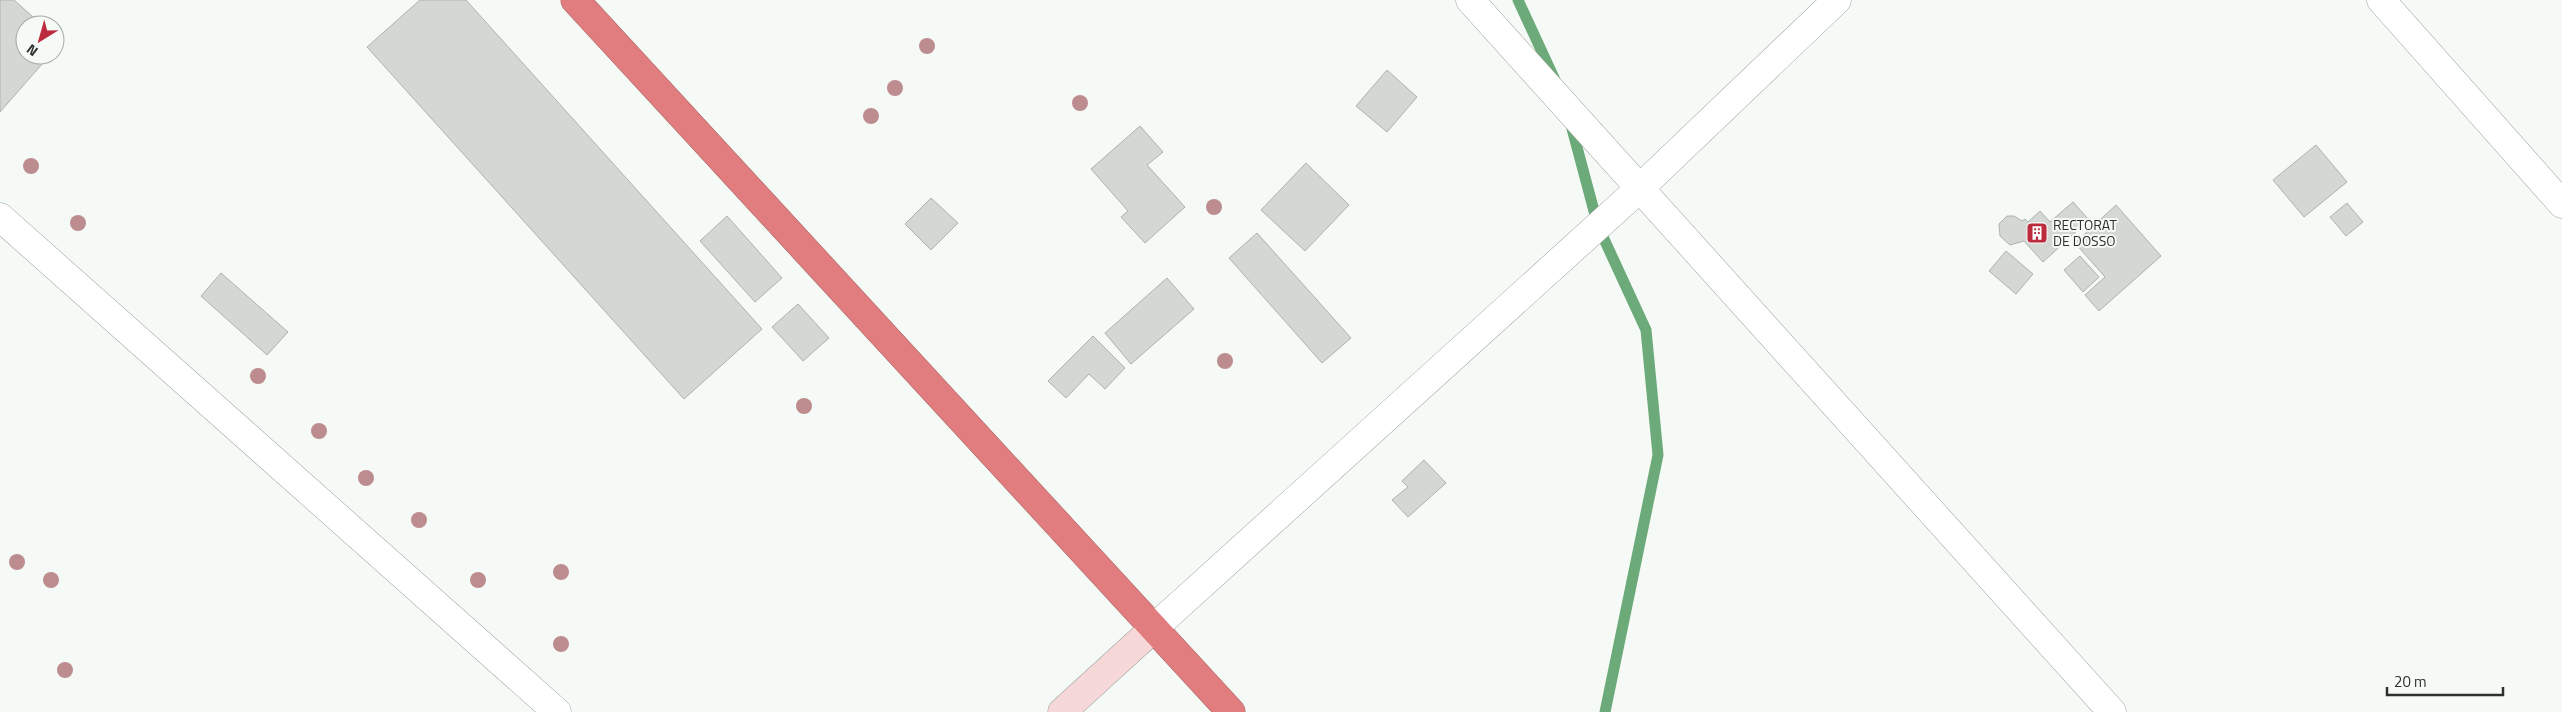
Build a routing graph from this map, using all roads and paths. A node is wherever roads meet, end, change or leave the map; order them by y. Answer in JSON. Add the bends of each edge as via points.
{"nodes":[{"id":1,"x":575,"y":0,"type":"edge"},
{"id":2,"x":1470,"y":0,"type":"edge"},
{"id":3,"x":1837,"y":0,"type":"edge"},
{"id":4,"x":2381,"y":0,"type":"edge"},
{"id":5,"x":1640,"y":188,"type":"junction"},
{"id":6,"x":2562,"y":204,"type":"edge"},
{"id":7,"x":0,"y":217,"type":"edge"},
{"id":8,"x":1154,"y":628,"type":"junction"},
{"id":9,"x":557,"y":712,"type":"edge"},
{"id":10,"x":1062,"y":712,"type":"edge"},
{"id":11,"x":1231,"y":712,"type":"edge"},
{"id":12,"x":2112,"y":712,"type":"edge"}],
"edges":[{"from":1,"to":8,"type":"highway"},
{"from":2,"to":5,"type":"street"},
{"from":3,"to":5,"type":"street"},
{"from":4,"to":6,"type":"street"},
{"from":5,"to":8,"type":"street"},
{"from":5,"to":12,"type":"street"},
{"from":7,"to":9,"type":"street"},
{"from":8,"to":10,"type":"main road"},
{"from":8,"to":11,"type":"highway"}]}
